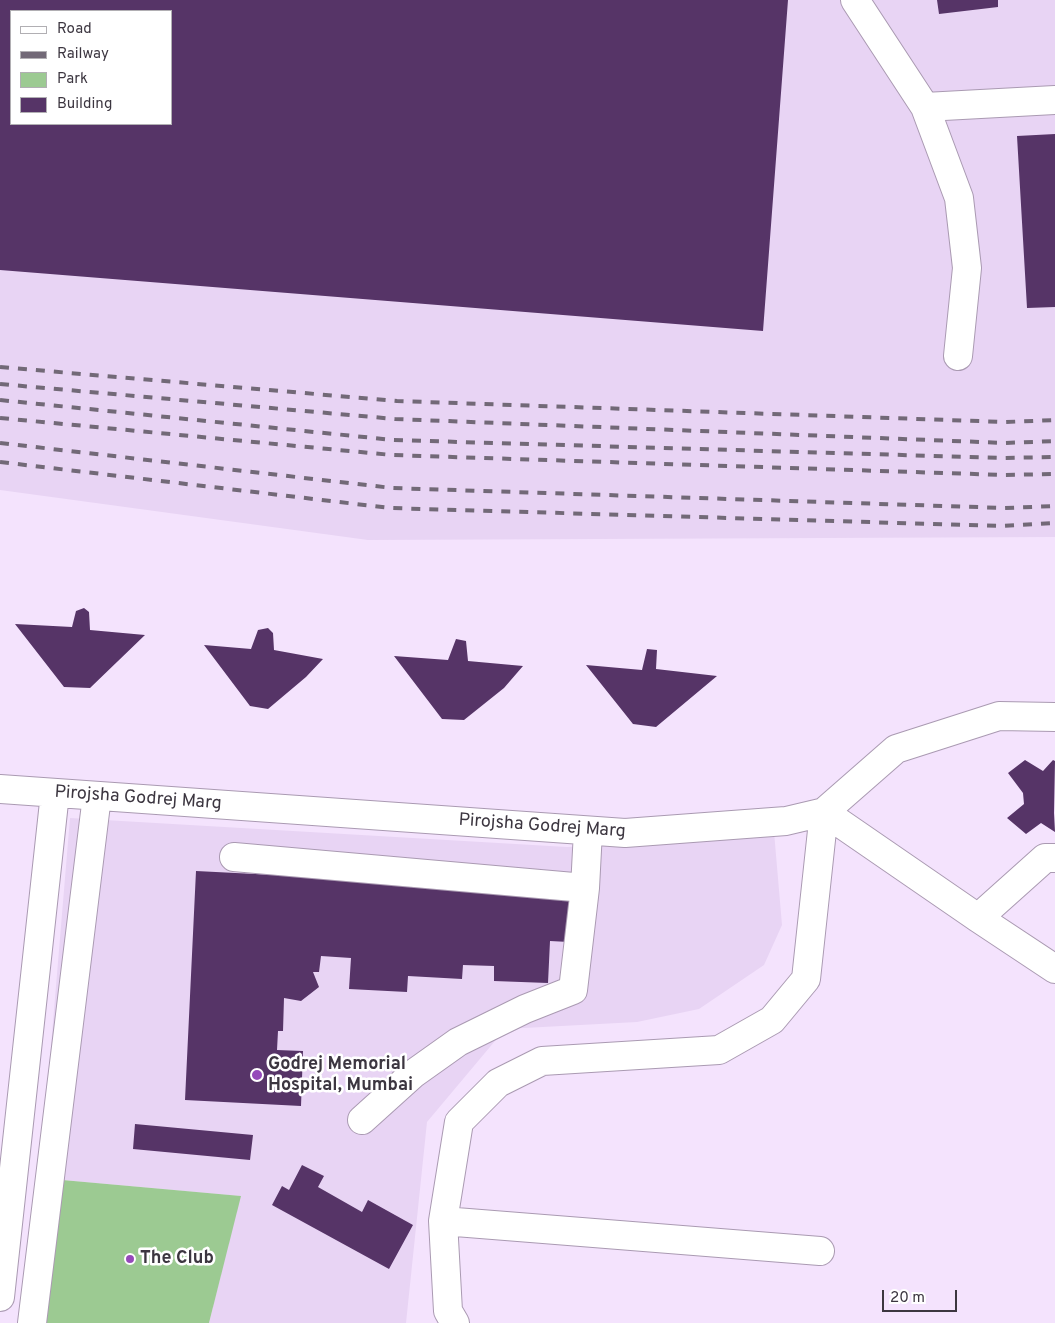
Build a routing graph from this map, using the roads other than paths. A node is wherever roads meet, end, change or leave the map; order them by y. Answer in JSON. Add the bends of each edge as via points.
{"nodes":[{"id":1,"x":855,"y":0,"type":"edge"},
{"id":2,"x":1055,"y":100,"type":"edge"},
{"id":3,"x":925,"y":106,"type":"junction"},
{"id":4,"x":958,"y":356,"type":"dead end"},
{"id":5,"x":1055,"y":717,"type":"edge"},
{"id":6,"x":0,"y":789,"type":"edge"},
{"id":7,"x":55,"y":793,"type":"junction"},
{"id":8,"x":97,"y":796,"type":"junction"},
{"id":9,"x":824,"y":812,"type":"junction"},
{"id":10,"x":588,"y":831,"type":"junction"},
{"id":11,"x":234,"y":857,"type":"dead end"},
{"id":12,"x":1055,"y":858,"type":"edge"},
{"id":13,"x":585,"y":888,"type":"junction"},
{"id":14,"x":978,"y":918,"type":"junction"},
{"id":15,"x":1055,"y":969,"type":"edge"},
{"id":16,"x":362,"y":1120,"type":"dead end"},
{"id":17,"x":443,"y":1221,"type":"junction"},
{"id":18,"x":6,"y":1249,"type":"junction"},
{"id":19,"x":820,"y":1251,"type":"dead end"},
{"id":20,"x":41,"y":1252,"type":"junction"},
{"id":21,"x":0,"y":1297,"type":"edge"},
{"id":22,"x":32,"y":1323,"type":"edge"},
{"id":23,"x":455,"y":1323,"type":"edge"}],
"edges":[{"from":1,"to":3,"type":"street"},
{"from":2,"to":3,"type":"street"},
{"from":3,"to":4,"type":"street","via":[[959,198],[967,268]]},
{"from":5,"to":9,"type":"street","name":"Pirojsha Godrej Marg","via":[[999,716],[896,749]]},
{"from":6,"to":7,"type":"street","name":"Pirojsha Godrej Marg"},
{"from":7,"to":8,"type":"street","name":"Pirojsha Godrej Marg"},
{"from":7,"to":18,"type":"street"},
{"from":8,"to":10,"type":"street","name":"Pirojsha Godrej Marg"},
{"from":8,"to":20,"type":"street"},
{"from":9,"to":10,"type":"street","name":"Pirojsha Godrej Marg","via":[[776,822],[625,833]]},
{"from":9,"to":14,"type":"street"},
{"from":9,"to":17,"type":"street","via":[[806,980],[772,1020],[718,1050],[542,1061],[498,1083],[459,1122]]},
{"from":10,"to":13,"type":"street"},
{"from":11,"to":13,"type":"street"},
{"from":12,"to":14,"type":"street","via":[[1045,858]]},
{"from":13,"to":16,"type":"street","via":[[573,990],[458,1042],[413,1074]]},
{"from":14,"to":15,"type":"street"},
{"from":17,"to":19,"type":"street"},
{"from":17,"to":23,"type":"street","via":[[448,1311]]},
{"from":18,"to":20,"type":"street"},
{"from":18,"to":21,"type":"street"},
{"from":20,"to":22,"type":"street"}]}
